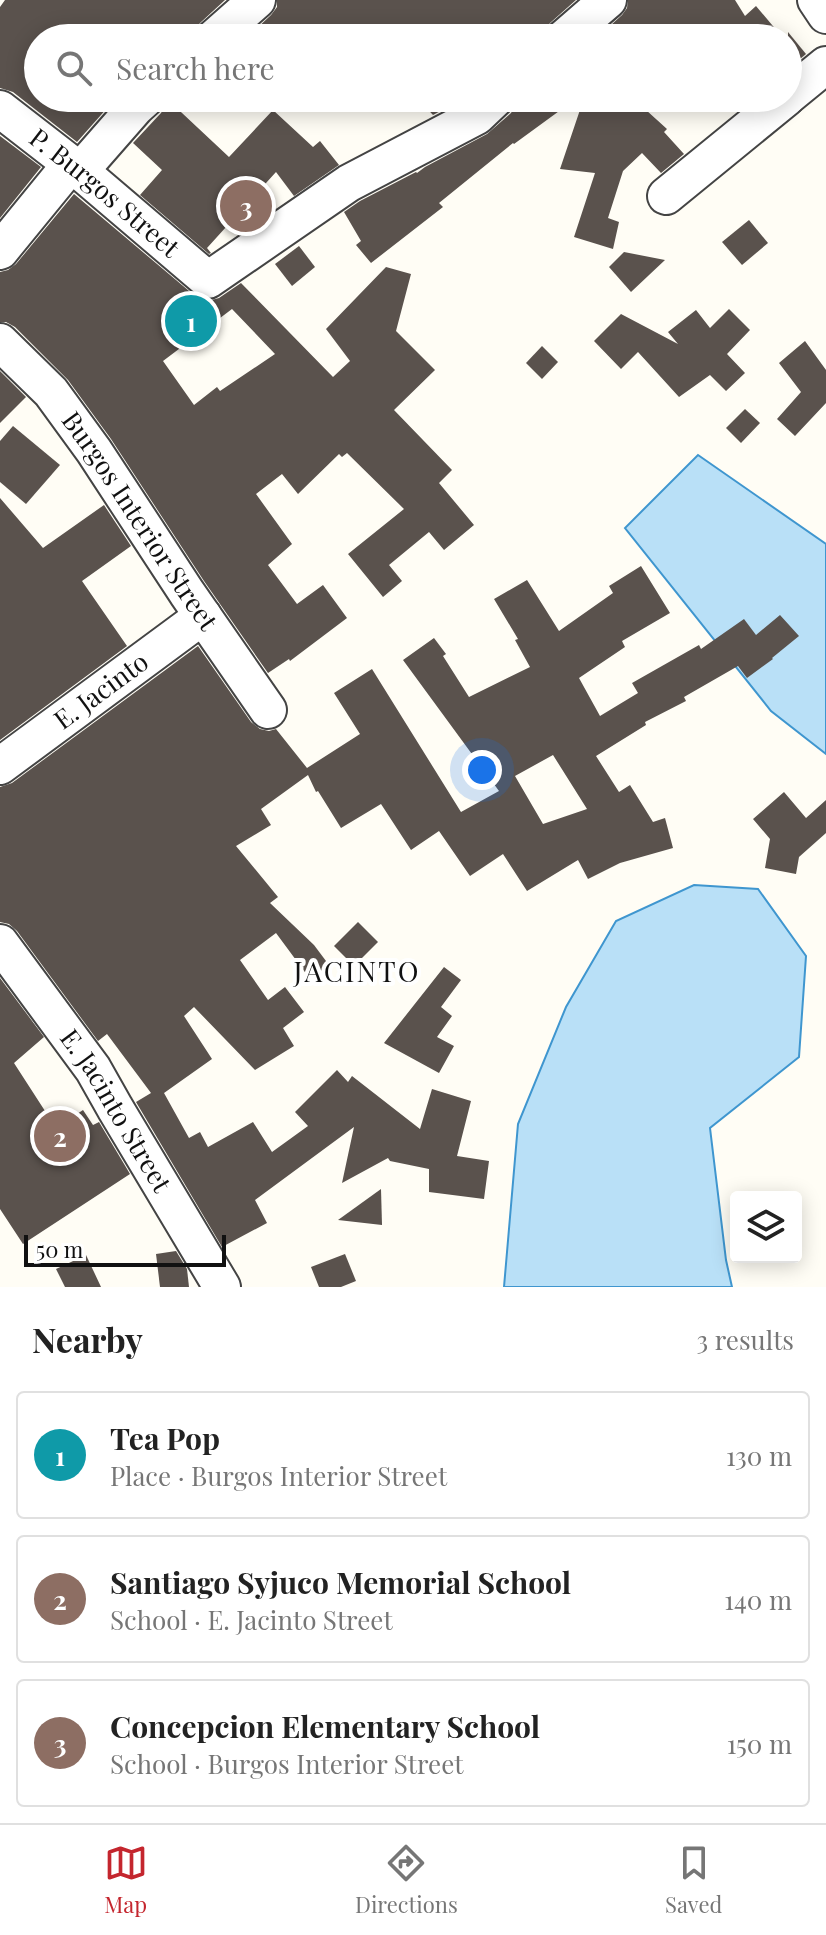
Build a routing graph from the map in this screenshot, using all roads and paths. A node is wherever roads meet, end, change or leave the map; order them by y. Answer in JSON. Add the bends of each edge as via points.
{"nodes":[{"id":1,"x":257,"y":0,"type":"edge"},
{"id":2,"x":608,"y":0,"type":"edge"},
{"id":3,"x":816,"y":0,"type":"edge"},
{"id":4,"x":826,"y":15,"type":"edge"},
{"id":5,"x":230,"y":24,"type":"edge"},
{"id":6,"x":580,"y":24,"type":"edge"},
{"id":7,"x":826,"y":65,"type":"edge"},
{"id":8,"x":802,"y":85,"type":"edge"},
{"id":9,"x":0,"y":109,"type":"edge"},
{"id":10,"x":131,"y":112,"type":"edge"},
{"id":11,"x":481,"y":112,"type":"edge"},
{"id":12,"x":769,"y":112,"type":"edge"},
{"id":13,"x":76,"y":167,"type":"junction"},
{"id":14,"x":666,"y":196,"type":"dead end"},
{"id":15,"x":0,"y":251,"type":"edge"},
{"id":16,"x":0,"y":342,"type":"edge"},
{"id":17,"x":203,"y":616,"type":"junction"},
{"id":18,"x":268,"y":710,"type":"dead end"},
{"id":19,"x":0,"y":766,"type":"edge"},
{"id":20,"x":0,"y":943,"type":"edge"},
{"id":21,"x":222,"y":1287,"type":"edge"}],
"edges":[{"from":1,"to":5,"type":"street"},
{"from":2,"to":6,"type":"street"},
{"from":3,"to":4,"type":"street"},
{"from":7,"to":8,"type":"street"},
{"from":9,"to":13,"type":"street","name":"P. Burgos Street"},
{"from":10,"to":13,"type":"street"},
{"from":11,"to":13,"type":"street","name":"P. Burgos Street","via":[[349,183],[208,280]]},
{"from":12,"to":14,"type":"street"},
{"from":13,"to":15,"type":"street"},
{"from":16,"to":17,"type":"street","name":"Burgos Interior Street","via":[[51,392]]},
{"from":17,"to":18,"type":"street","name":"Burgos Interior Street"},
{"from":17,"to":19,"type":"street","name":"E. Jacinto"},
{"from":20,"to":21,"type":"street","name":"E. Jacinto Street","via":[[93,1069]]}]}
